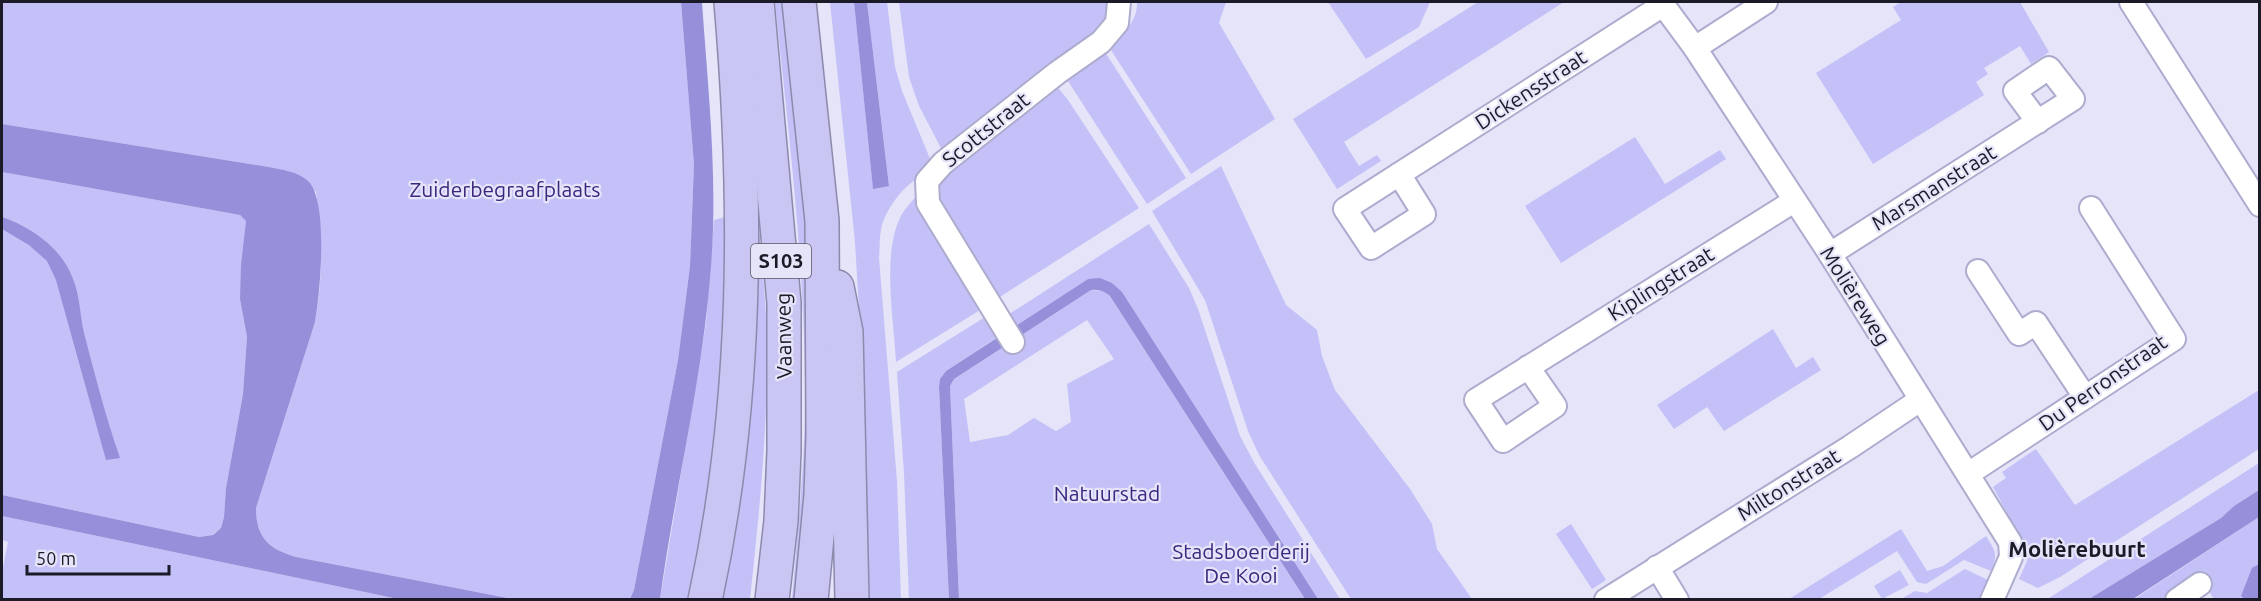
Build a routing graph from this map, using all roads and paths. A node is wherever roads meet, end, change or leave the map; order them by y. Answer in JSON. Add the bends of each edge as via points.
{"nodes":[{"id":1,"x":731,"y":2,"type":"edge"},
{"id":2,"x":756,"y":2,"type":"edge"},
{"id":3,"x":799,"y":2,"type":"edge"},
{"id":4,"x":1119,"y":2,"type":"edge"},
{"id":5,"x":1766,"y":2,"type":"edge"},
{"id":6,"x":2131,"y":2,"type":"edge"},
{"id":7,"x":1662,"y":3,"type":"edge"},
{"id":8,"x":1695,"y":48,"type":"junction"},
{"id":9,"x":2038,"y":122,"type":"dead end"},
{"id":10,"x":1399,"y":174,"type":"dead end"},
{"id":11,"x":1794,"y":201,"type":"junction"},
{"id":12,"x":2259,"y":205,"type":"edge"},
{"id":13,"x":2091,"y":208,"type":"dead end"},
{"id":14,"x":822,"y":221,"type":"junction"},
{"id":15,"x":1830,"y":254,"type":"junction"},
{"id":16,"x":1978,"y":271,"type":"dead end"},
{"id":17,"x":1010,"y":337,"type":"dead end"},
{"id":18,"x":1528,"y":367,"type":"dead end"},
{"id":19,"x":2085,"y":397,"type":"junction"},
{"id":20,"x":1920,"y":400,"type":"junction"},
{"id":21,"x":849,"y":452,"type":"junction"},
{"id":22,"x":1968,"y":474,"type":"junction"},
{"id":23,"x":1657,"y":567,"type":"junction"},
{"id":24,"x":2200,"y":584,"type":"dead end"},
{"id":25,"x":705,"y":600,"type":"edge"},
{"id":26,"x":772,"y":600,"type":"edge"},
{"id":27,"x":811,"y":600,"type":"edge"},
{"id":28,"x":839,"y":600,"type":"edge"},
{"id":29,"x":852,"y":600,"type":"edge"},
{"id":30,"x":1606,"y":600,"type":"edge"},
{"id":31,"x":1677,"y":600,"type":"edge"},
{"id":32,"x":1992,"y":600,"type":"edge"},
{"id":33,"x":2177,"y":600,"type":"edge"}],
"edges":[{"from":1,"to":25,"type":"highway","number":"S103","via":[[742,206],[741,324],[730,450]]},
{"from":2,"to":26,"type":"highway","name":"Vaanweg","number":"S103","via":[[784,303],[781,521]]},
{"from":3,"to":14,"type":"highway","number":"S103"},
{"from":4,"to":17,"type":"street","name":"Scottstraat","via":[[1117,23],[1101,42],[944,163],[927,181],[928,203]]},
{"from":5,"to":8,"type":"street"},
{"from":6,"to":12,"type":"street"},
{"from":7,"to":8,"type":"street","name":"Molièreweg"},
{"from":7,"to":10,"type":"street","name":"Dickensstraat"},
{"from":8,"to":11,"type":"street","name":"Molièreweg"},
{"from":9,"to":15,"type":"street","name":"Marsmanstraat"},
{"from":11,"to":15,"type":"street","name":"Molièreweg"},
{"from":11,"to":18,"type":"street","name":"Kiplingstraat"},
{"from":13,"to":19,"type":"street","name":"Du Perronstraat","via":[[2174,339]]},
{"from":14,"to":21,"type":"highway","number":"S103","via":[[846,332]]},
{"from":14,"to":27,"type":"highway","number":"S103","via":[[823,435]]},
{"from":15,"to":20,"type":"street","name":"Molièreweg"},
{"from":16,"to":19,"type":"street","via":[[2019,334],[2036,323]]},
{"from":19,"to":22,"type":"street","name":"Du Perronstraat"},
{"from":20,"to":22,"type":"street","name":"Molièreweg"},
{"from":20,"to":23,"type":"street","name":"Miltonstraat"},
{"from":21,"to":28,"type":"highway","number":"S103"},
{"from":21,"to":29,"type":"highway","number":"S103"},
{"from":22,"to":32,"type":"street","name":"Molièreweg","via":[[2010,542],[2011,557]]},
{"from":23,"to":30,"type":"street","name":"Miltonstraat"},
{"from":23,"to":31,"type":"street"},
{"from":24,"to":33,"type":"street"}]}
